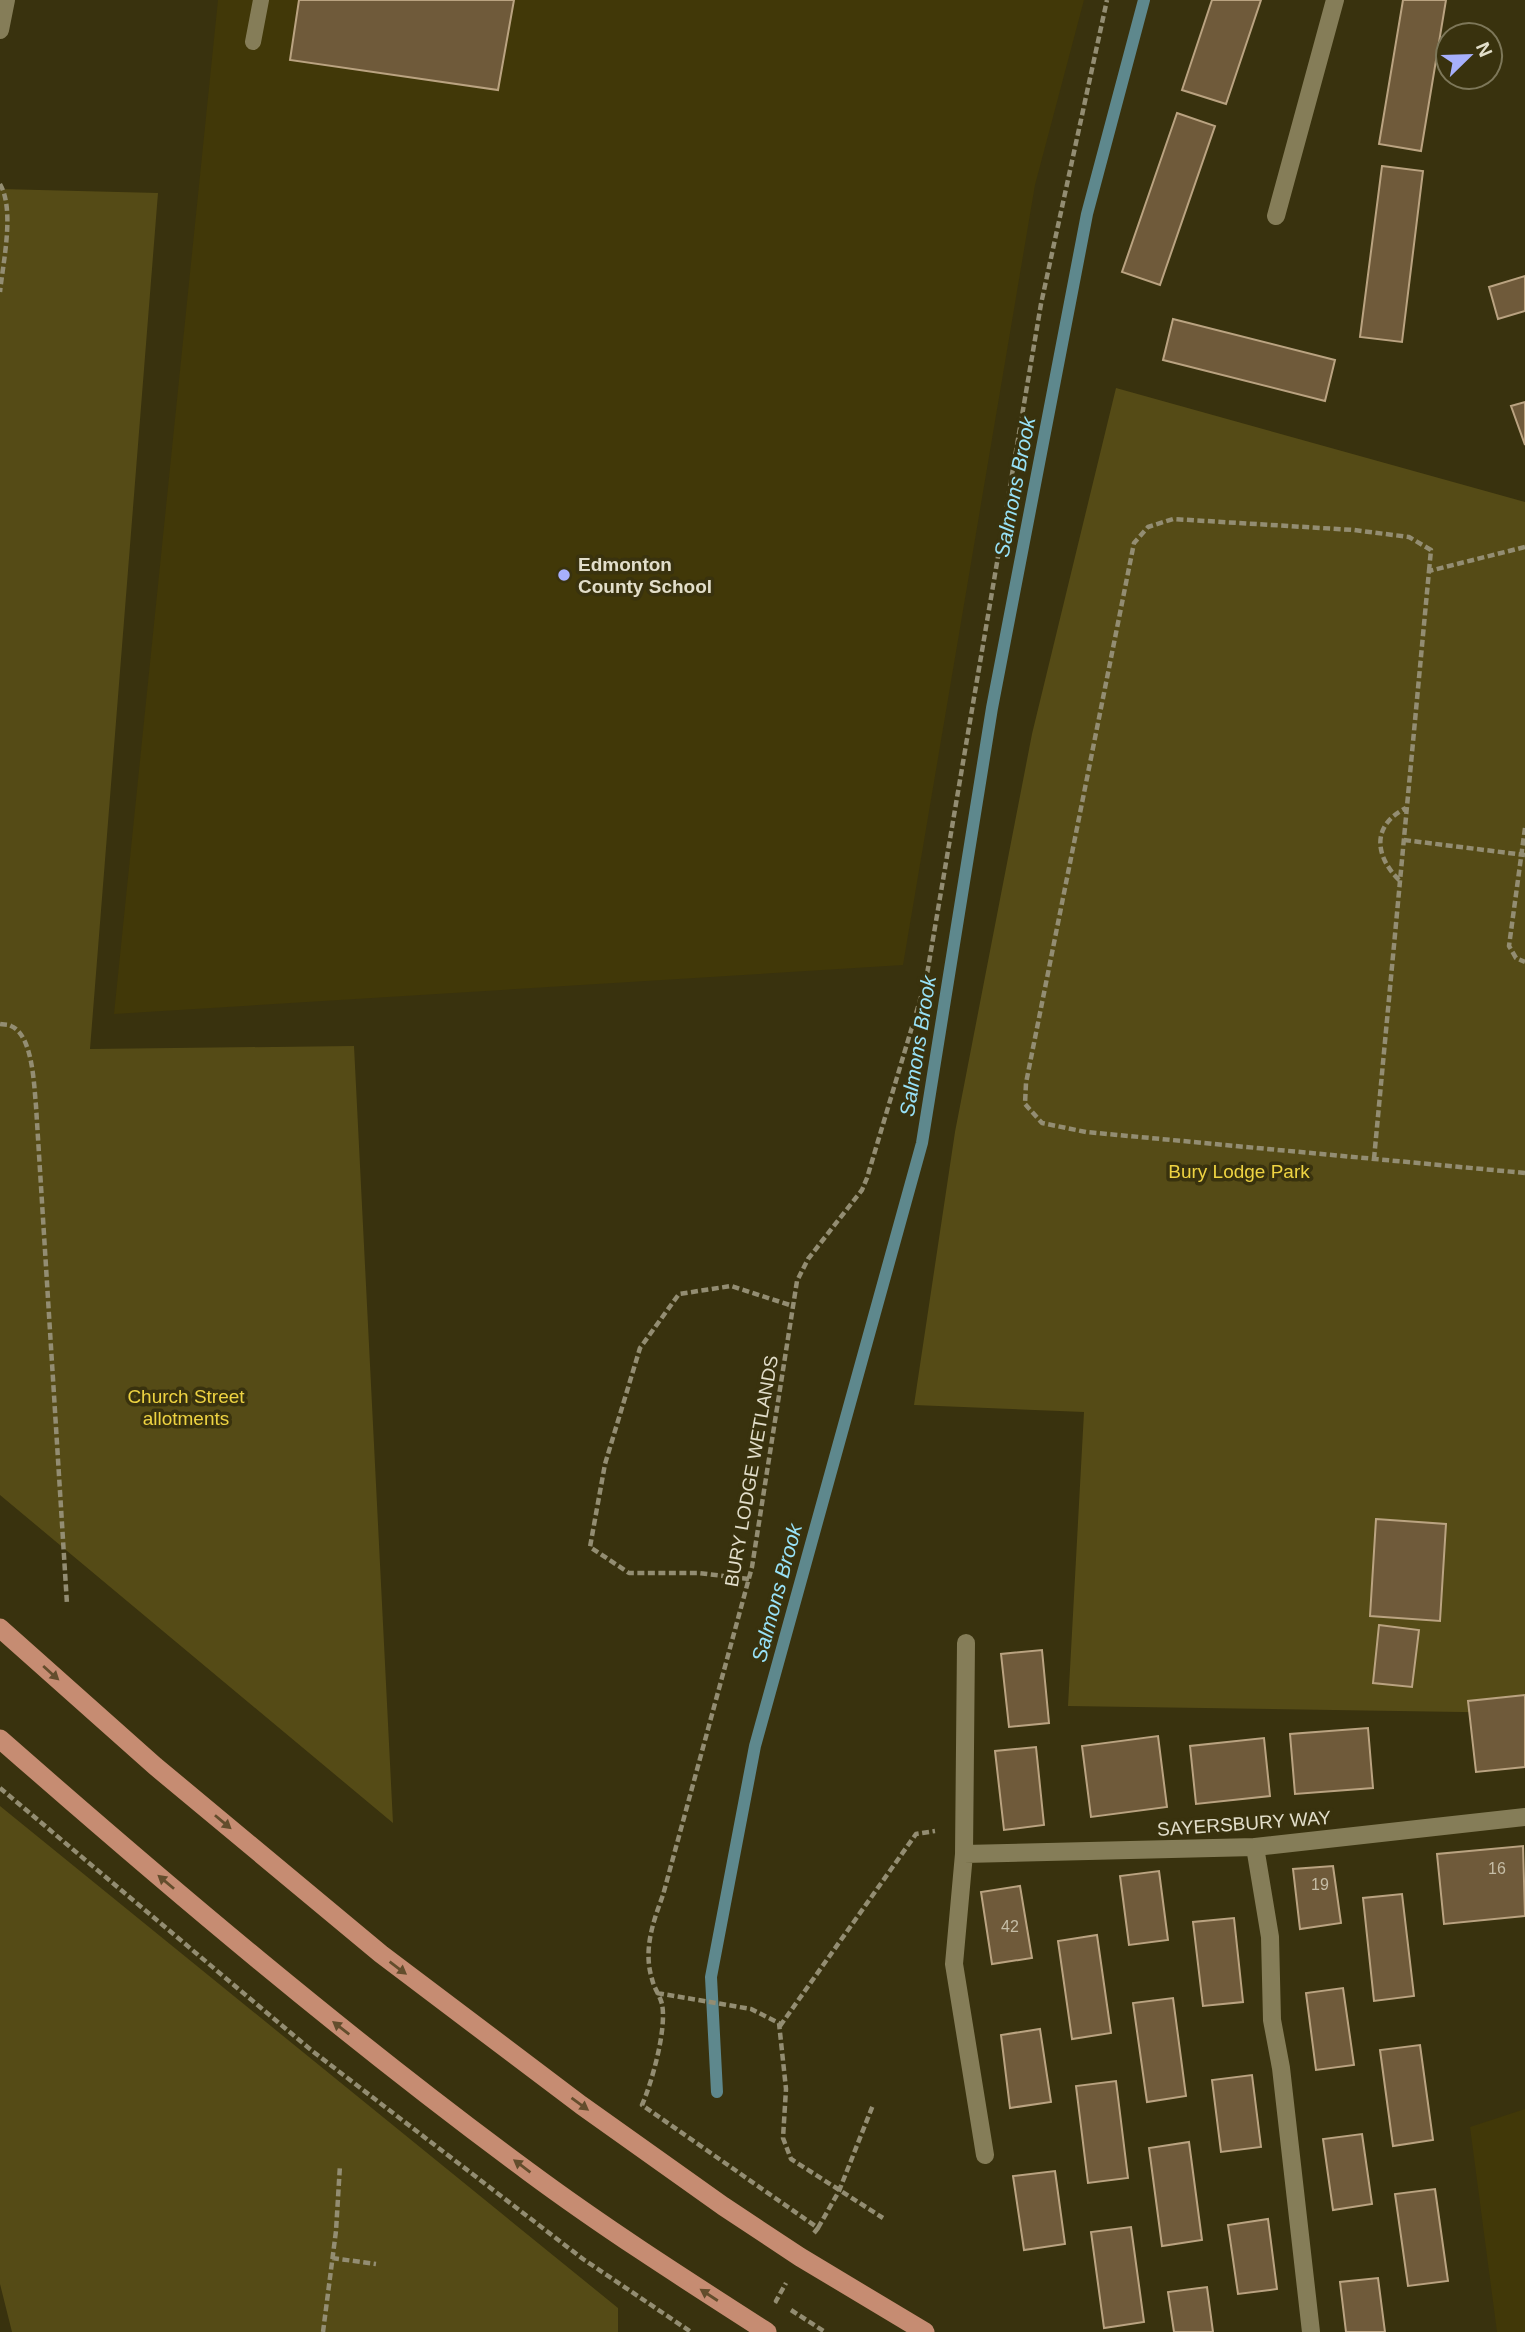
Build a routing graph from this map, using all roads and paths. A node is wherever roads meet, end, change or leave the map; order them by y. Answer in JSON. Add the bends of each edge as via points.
{"nodes":[{"id":1,"x":6,"y":0,"type":"edge"},
{"id":2,"x":261,"y":0,"type":"edge"},
{"id":3,"x":1107,"y":0,"type":"edge"},
{"id":4,"x":1335,"y":0,"type":"edge"},
{"id":5,"x":0,"y":30,"type":"edge"},
{"id":6,"x":253,"y":42,"type":"dead end"},
{"id":7,"x":0,"y":184,"type":"edge"},
{"id":8,"x":1276,"y":216,"type":"dead end"},
{"id":9,"x":0,"y":292,"type":"edge"},
{"id":10,"x":1525,"y":547,"type":"edge"},
{"id":11,"x":1429,"y":571,"type":"junction"},
{"id":12,"x":1407,"y":808,"type":"junction"},
{"id":13,"x":1525,"y":828,"type":"edge"},
{"id":14,"x":1404,"y":840,"type":"junction"},
{"id":15,"x":1523,"y":855,"type":"edge"},
{"id":16,"x":1400,"y":881,"type":"junction"},
{"id":17,"x":1525,"y":962,"type":"edge"},
{"id":18,"x":0,"y":1024,"type":"edge"},
{"id":19,"x":1374,"y":1158,"type":"junction"},
{"id":20,"x":1525,"y":1172,"type":"edge"},
{"id":21,"x":793,"y":1306,"type":"junction"},
{"id":22,"x":749,"y":1579,"type":"junction"},
{"id":23,"x":66,"y":1604,"type":"dead end"},
{"id":24,"x":0,"y":1628,"type":"edge"},
{"id":25,"x":966,"y":1643,"type":"dead end"},
{"id":26,"x":0,"y":1739,"type":"edge"},
{"id":27,"x":1525,"y":1817,"type":"edge"},
{"id":28,"x":964,"y":1827,"type":"junction"},
{"id":29,"x":1255,"y":1847,"type":"junction"},
{"id":30,"x":964,"y":1854,"type":"junction"},
{"id":31,"x":657,"y":1993,"type":"junction"},
{"id":32,"x":779,"y":2026,"type":"junction"},
{"id":33,"x":873,"y":2105,"type":"dead end"},
{"id":34,"x":985,"y":2155,"type":"dead end"},
{"id":35,"x":340,"y":2165,"type":"dead end"},
{"id":36,"x":839,"y":2192,"type":"junction"},
{"id":37,"x":883,"y":2218,"type":"dead end"},
{"id":38,"x":818,"y":2228,"type":"junction"},
{"id":39,"x":812,"y":2236,"type":"dead end"},
{"id":40,"x":332,"y":2258,"type":"junction"},
{"id":41,"x":376,"y":2264,"type":"dead end"},
{"id":42,"x":784,"y":2287,"type":"dead end"},
{"id":43,"x":323,"y":2332,"type":"edge"},
{"id":44,"x":767,"y":2332,"type":"edge"},
{"id":45,"x":825,"y":2332,"type":"edge"},
{"id":46,"x":925,"y":2332,"type":"edge"},
{"id":47,"x":1311,"y":2332,"type":"edge"}],
"edges":[{"from":1,"to":5,"type":"street"},
{"from":2,"to":6,"type":"lane"},
{"from":3,"to":21,"type":"path","name":"BURY LODGE WETLANDS","via":[[1041,304],[926,980],[867,1178],[801,1270]]},
{"from":4,"to":8,"type":"street"},
{"from":7,"to":9,"type":"path","via":[[8,208]]},
{"from":10,"to":11,"type":"path"},
{"from":11,"to":12,"type":"path"},
{"from":11,"to":19,"type":"path","via":[[1431,550],[1409,537],[1354,530],[1173,519],[1148,527],[1134,543],[1026,1083],[1025,1104],[1042,1123],[1086,1132]]},
{"from":12,"to":14,"type":"path"},
{"from":12,"to":16,"type":"path","via":[[1393,815],[1381,836],[1381,856]]},
{"from":13,"to":15,"type":"path"},
{"from":14,"to":15,"type":"path"},
{"from":14,"to":16,"type":"path"},
{"from":15,"to":17,"type":"path","via":[[1509,946],[1516,958]]},
{"from":16,"to":19,"type":"path"},
{"from":18,"to":23,"type":"path","via":[[13,1026],[23,1038],[32,1064]]},
{"from":19,"to":20,"type":"path"},
{"from":21,"to":22,"type":"path","name":"BURY LODGE WETLANDS"},
{"from":21,"to":22,"type":"path","via":[[731,1286],[679,1294],[640,1348],[605,1464],[590,1546],[629,1573]]},
{"from":22,"to":31,"type":"path","name":"BURY LODGE WETLANDS","via":[[663,1895],[650,1927],[651,1977]]},
{"from":24,"to":46,"type":"highway","one_way":true,"via":[[155,1766],[381,1954],[723,2206]]},
{"from":25,"to":28,"type":"street"},
{"from":44,"to":26,"type":"highway","one_way":true,"via":[[540,2180],[332,2021]]},
{"from":27,"to":29,"type":"street","name":"SAYERSBURY WAY"},
{"from":28,"to":30,"type":"street"},
{"from":28,"to":32,"type":"path","via":[[916,1834]]},
{"from":29,"to":30,"type":"street","name":"SAYERSBURY WAY"},
{"from":29,"to":47,"type":"street","via":[[1270,1937],[1272,2020]]},
{"from":30,"to":34,"type":"street","via":[[954,1964]]},
{"from":31,"to":32,"type":"path","via":[[751,2009]]},
{"from":31,"to":38,"type":"path","name":"BURY LODGE WETLANDS","via":[[662,2005],[661,2036],[642,2105]]},
{"from":32,"to":36,"type":"path","via":[[786,2089],[783,2138],[791,2159]]},
{"from":33,"to":36,"type":"path"},
{"from":35,"to":40,"type":"path"},
{"from":36,"to":37,"type":"path"},
{"from":36,"to":38,"type":"path"},
{"from":38,"to":39,"type":"path"},
{"from":40,"to":41,"type":"path"},
{"from":40,"to":43,"type":"path"},
{"from":42,"to":45,"type":"path","via":[[776,2301]]}]}
